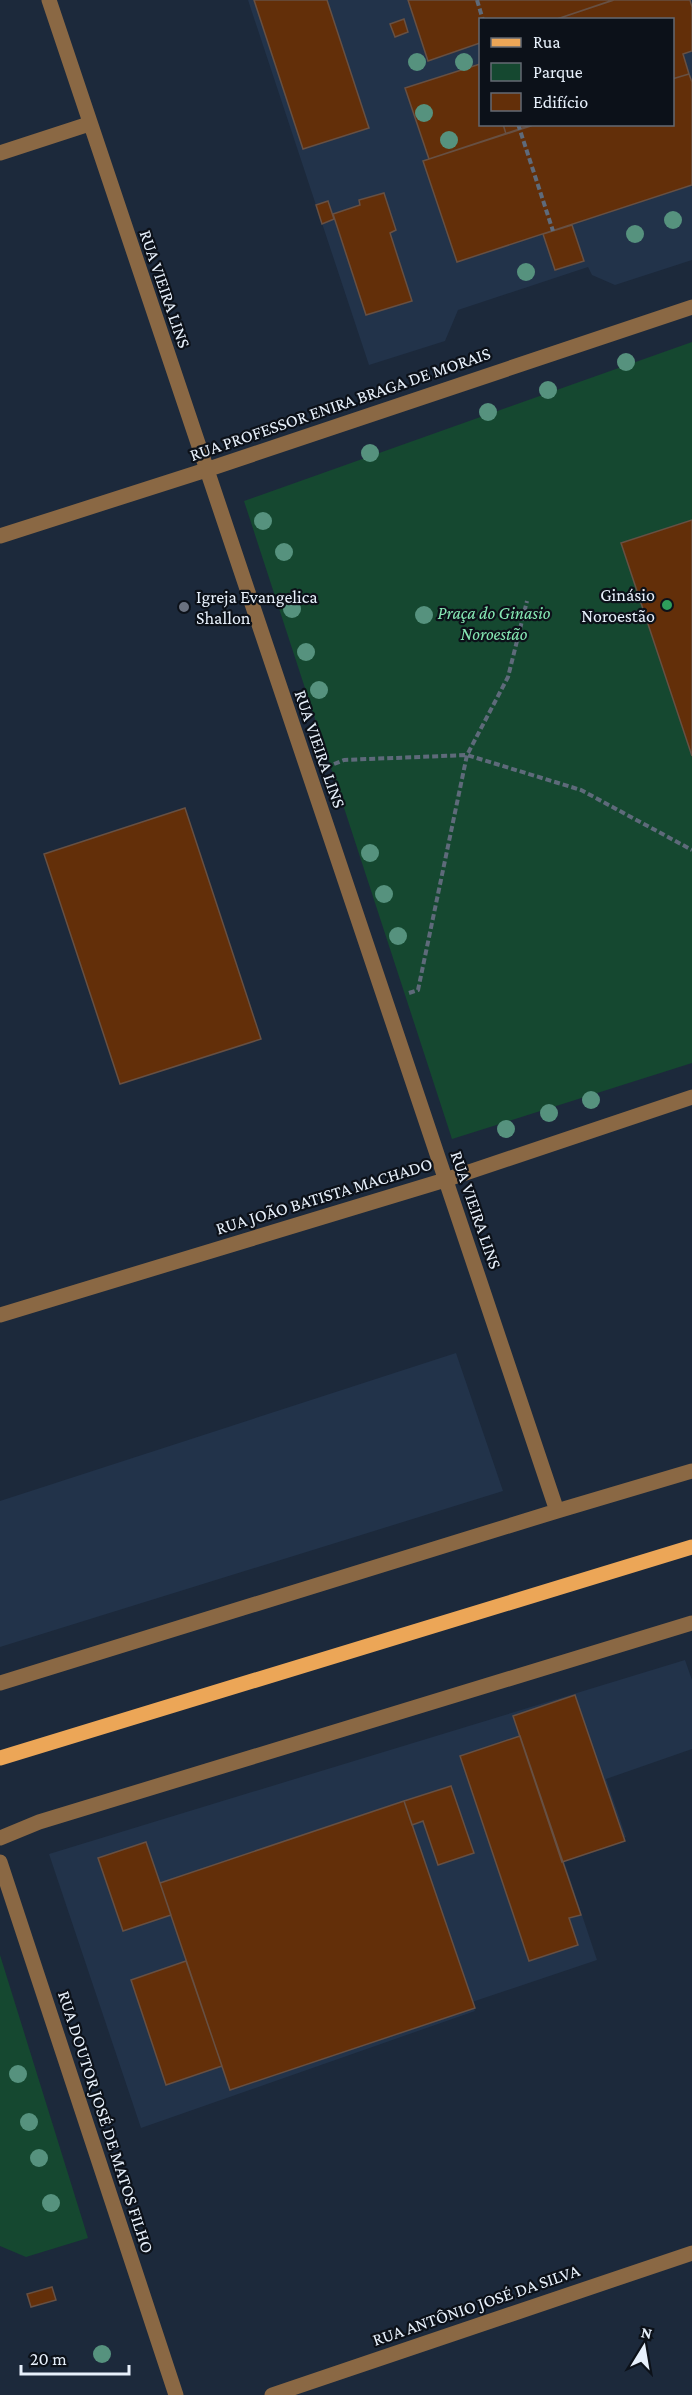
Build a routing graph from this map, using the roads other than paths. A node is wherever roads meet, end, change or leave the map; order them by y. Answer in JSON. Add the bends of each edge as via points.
{"nodes":[{"id":1,"x":49,"y":0,"type":"edge"},
{"id":2,"x":89,"y":124,"type":"junction"},
{"id":3,"x":0,"y":153,"type":"edge"},
{"id":4,"x":692,"y":307,"type":"edge"},
{"id":5,"x":206,"y":470,"type":"junction"},
{"id":6,"x":0,"y":537,"type":"edge"},
{"id":7,"x":692,"y":1097,"type":"edge"},
{"id":8,"x":445,"y":1180,"type":"junction"},
{"id":9,"x":0,"y":1315,"type":"edge"},
{"id":10,"x":692,"y":1471,"type":"edge"},
{"id":11,"x":557,"y":1511,"type":"junction"},
{"id":12,"x":692,"y":1547,"type":"edge"},
{"id":13,"x":692,"y":1623,"type":"edge"},
{"id":14,"x":0,"y":1683,"type":"edge"},
{"id":15,"x":0,"y":1758,"type":"edge"},
{"id":16,"x":0,"y":1838,"type":"edge"},
{"id":17,"x":0,"y":1862,"type":"edge"},
{"id":18,"x":692,"y":2253,"type":"edge"},
{"id":19,"x":176,"y":2395,"type":"edge"},
{"id":20,"x":272,"y":2395,"type":"edge"}],
"edges":[{"from":1,"to":2,"type":"street","name":"RUA VIEIRA LINS"},
{"from":2,"to":3,"type":"street"},
{"from":2,"to":5,"type":"street","name":"RUA VIEIRA LINS"},
{"from":4,"to":5,"type":"street","name":"RUA PROFESSOR ENIRA BRAGA DE MORAIS"},
{"from":5,"to":6,"type":"street","name":"RUA PROFESSOR ENIRA BRAGA DE MORAIS"},
{"from":5,"to":8,"type":"street","name":"RUA VIEIRA LINS"},
{"from":7,"to":8,"type":"street","name":"RUA JOÃO BATISTA MACHADO"},
{"from":8,"to":9,"type":"street","name":"RUA JOÃO BATISTA MACHADO"},
{"from":8,"to":11,"type":"street","name":"RUA VIEIRA LINS"},
{"from":10,"to":11,"type":"street"},
{"from":11,"to":14,"type":"street"},
{"from":12,"to":15,"type":"main road"},
{"from":13,"to":16,"type":"street","via":[[39,1822]]},
{"from":17,"to":19,"type":"street","name":"RUA DOUTOR JOSÉ DE MATOS FILHO"},
{"from":18,"to":20,"type":"street","name":"RUA ANTÔNIO JOSÉ DA SILVA"}]}
